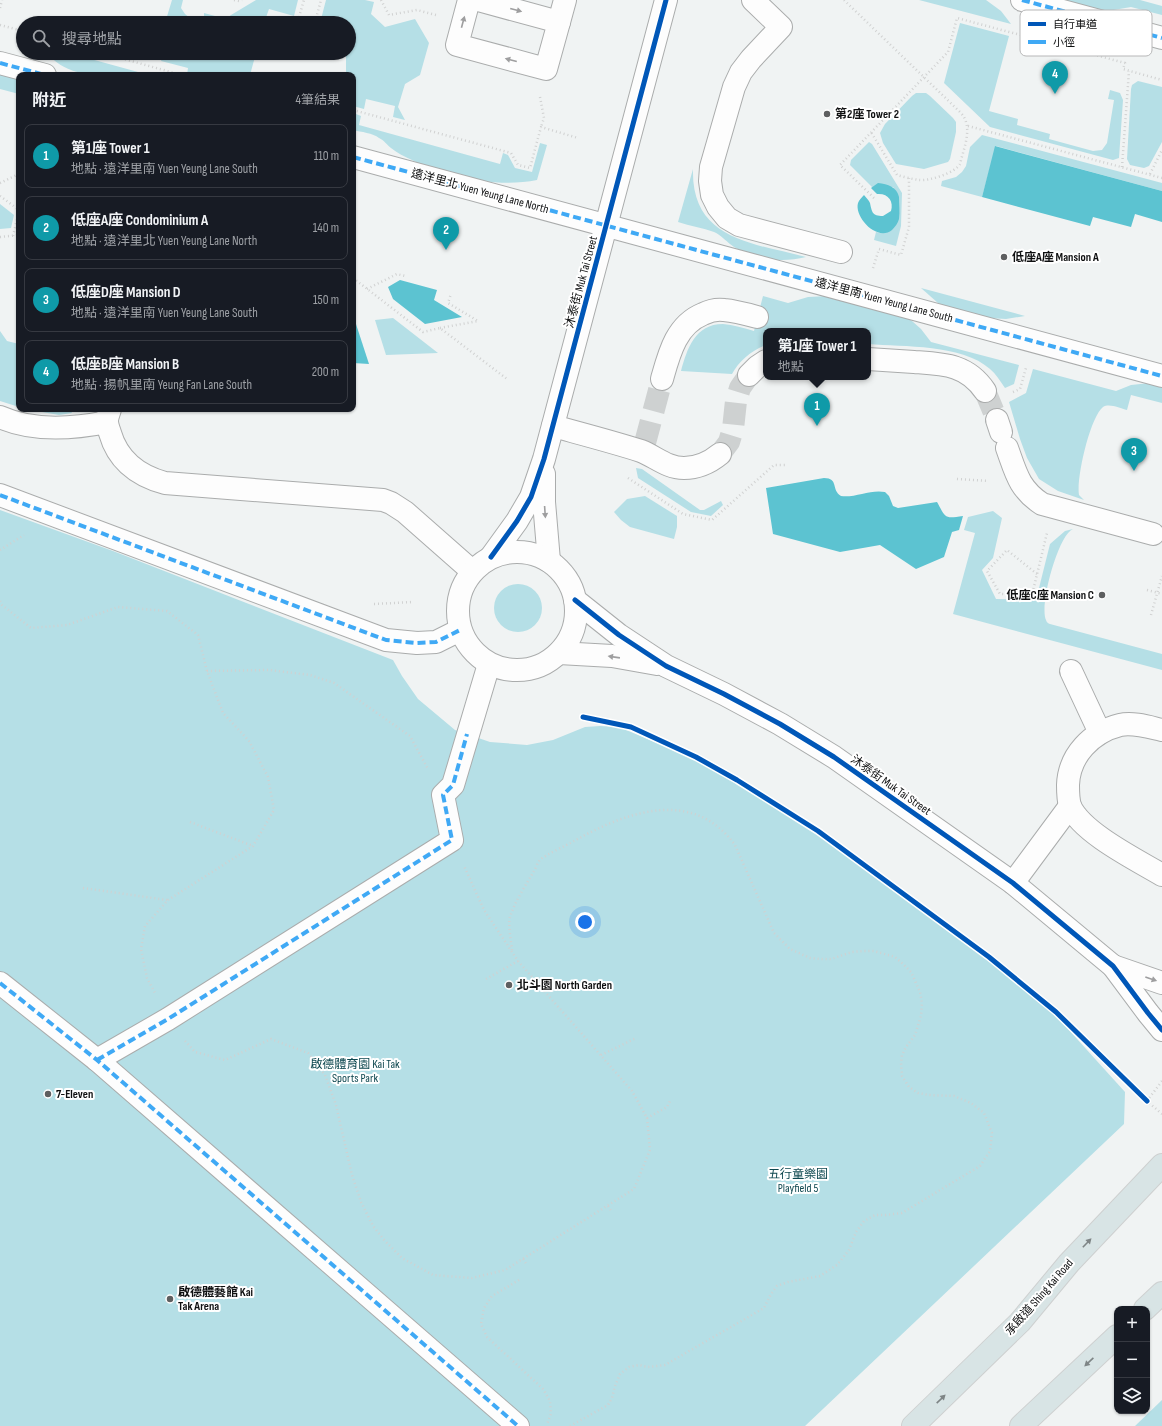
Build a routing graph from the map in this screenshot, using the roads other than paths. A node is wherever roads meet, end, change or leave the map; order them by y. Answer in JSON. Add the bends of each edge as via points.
{"nodes":[{"id":1,"x":469,"y":0,"type":"edge"},
{"id":2,"x":478,"y":0,"type":"edge"},
{"id":3,"x":565,"y":0,"type":"edge"},
{"id":4,"x":666,"y":0,"type":"edge"},
{"id":5,"x":753,"y":0,"type":"edge"},
{"id":6,"x":1022,"y":0,"type":"edge"},
{"id":7,"x":1059,"y":10,"type":"edge"},
{"id":8,"x":559,"y":22,"type":"junction"},
{"id":9,"x":1152,"y":35,"type":"edge"},
{"id":10,"x":1162,"y":38,"type":"edge"},
{"id":11,"x":0,"y":63,"type":"edge"},
{"id":12,"x":34,"y":72,"type":"edge"},
{"id":13,"x":356,"y":158,"type":"edge"},
{"id":14,"x":607,"y":225,"type":"junction"},
{"id":15,"x":841,"y":252,"type":"dead end"},
{"id":16,"x":757,"y":317,"type":"dead end"},
{"id":17,"x":871,"y":359,"type":"edge"},
{"id":18,"x":763,"y":363,"type":"edge"},
{"id":19,"x":749,"y":375,"type":"tunnel mouth"},
{"id":20,"x":1162,"y":376,"type":"edge"},
{"id":21,"x":662,"y":379,"type":"tunnel mouth"},
{"id":22,"x":985,"y":391,"type":"tunnel mouth"},
{"id":23,"x":0,"y":416,"type":"edge"},
{"id":24,"x":108,"y":416,"type":"edge"},
{"id":25,"x":553,"y":426,"type":"junction"},
{"id":26,"x":1002,"y":433,"type":"tunnel mouth"},
{"id":27,"x":720,"y":454,"type":"tunnel mouth"},
{"id":28,"x":544,"y":459,"type":"junction"},
{"id":29,"x":0,"y":495,"type":"edge"},
{"id":30,"x":1153,"y":534,"type":"dead end"},
{"id":31,"x":490,"y":557,"type":"junction"},
{"id":32,"x":549,"y":561,"type":"junction"},
{"id":33,"x":472,"y":571,"type":"junction"},
{"id":34,"x":575,"y":600,"type":"junction"},
{"id":35,"x":460,"y":630,"type":"junction"},
{"id":36,"x":559,"y":653,"type":"junction"},
{"id":37,"x":489,"y":664,"type":"junction"},
{"id":38,"x":666,"y":666,"type":"junction"},
{"id":39,"x":1071,"y":671,"type":"dead end"},
{"id":40,"x":1162,"y":730,"type":"edge"},
{"id":41,"x":1100,"y":733,"type":"junction"},
{"id":42,"x":1070,"y":806,"type":"junction"},
{"id":43,"x":1162,"y":875,"type":"edge"},
{"id":44,"x":1012,"y":883,"type":"junction"},
{"id":45,"x":1114,"y":966,"type":"junction"},
{"id":46,"x":0,"y":982,"type":"edge"},
{"id":47,"x":1162,"y":983,"type":"edge"},
{"id":48,"x":1162,"y":1030,"type":"edge"},
{"id":49,"x":98,"y":1060,"type":"junction"},
{"id":50,"x":1162,"y":1165,"type":"edge"},
{"id":51,"x":1162,"y":1293,"type":"edge"},
{"id":52,"x":1148,"y":1306,"type":"edge"},
{"id":53,"x":1114,"y":1339,"type":"edge"},
{"id":54,"x":518,"y":1426,"type":"edge"},
{"id":55,"x":913,"y":1426,"type":"edge"},
{"id":56,"x":1021,"y":1426,"type":"edge"}],
"edges":[{"from":8,"to":1,"type":"street","one_way":true,"via":[[546,69],[457,45]]},
{"from":2,"to":8,"type":"street","one_way":true},
{"from":3,"to":8,"type":"street"},
{"from":4,"to":14,"type":"street","name":"沐泰街 Muk Tai Street"},
{"from":5,"to":15,"type":"street","via":[[781,27],[751,59],[734,87],[711,167],[712,194],[727,218],[739,225]]},
{"from":6,"to":7,"type":"street"},
{"from":9,"to":10,"type":"street"},
{"from":11,"to":12,"type":"street"},
{"from":13,"to":14,"type":"street","name":"遠洋里北 Yuen Yeung Lane North"},
{"from":14,"to":20,"type":"street","name":"遠洋里南 Yuen Yeung Lane South"},
{"from":14,"to":25,"type":"street","name":"沐泰街 Muk Tai Street"},
{"from":16,"to":21,"type":"street","via":[[722,310],[696,317],[684,326],[676,338]]},
{"from":17,"to":22,"type":"street","via":[[952,366],[976,379]]},
{"from":18,"to":19,"type":"street"},
{"from":23,"to":24,"type":"street","via":[[30,425],[56,428],[83,427]]},
{"from":24,"to":33,"type":"street","via":[[112,441],[119,454],[129,465],[152,480],[383,500],[405,512]]},
{"from":25,"to":27,"type":"street","via":[[644,448],[668,466],[696,467]]},
{"from":25,"to":28,"type":"street","name":"沐泰街 Muk Tai Street"},
{"from":26,"to":30,"type":"street","via":[[1018,480],[1024,490],[1037,501],[1052,508]]},
{"from":28,"to":31,"type":"street","name":"沐泰街 Muk Tai Street","via":[[531,496],[517,521]]},
{"from":28,"to":32,"type":"street","name":"沐泰街 Muk Tai Street","one_way":true,"via":[[544,502]]},
{"from":29,"to":35,"type":"street","via":[[386,640],[436,642]]},
{"from":31,"to":32,"type":"street","name":"沐泰街 Muk Tai Street","via":[[520,551],[532,553]]},
{"from":31,"to":33,"type":"street","name":"沐泰街 Muk Tai Street"},
{"from":32,"to":34,"type":"street","name":"沐泰街 Muk Tai Street","via":[[564,574]]},
{"from":33,"to":35,"type":"street","name":"沐泰街 Muk Tai Street","via":[[460,592],[457,620]]},
{"from":34,"to":36,"type":"street","name":"沐泰街 Muk Tai Street","via":[[577,612],[572,633]]},
{"from":34,"to":38,"type":"street","name":"沐泰街 Muk Tai Street","via":[[619,635]]},
{"from":35,"to":37,"type":"street","name":"沐泰街 Muk Tai Street","via":[[466,644]]},
{"from":36,"to":37,"type":"street","name":"沐泰街 Muk Tai Street","via":[[542,665],[523,670],[512,671]]},
{"from":38,"to":36,"type":"street","name":"沐泰街 Muk Tai Street","one_way":true,"via":[[612,656]]},
{"from":37,"to":49,"type":"street","via":[[453,785],[443,795],[452,840],[168,1019]]},
{"from":38,"to":44,"type":"street","name":"沐泰街 Muk Tai Street","via":[[780,724],[834,757]]},
{"from":39,"to":41,"type":"street"},
{"from":40,"to":41,"type":"street","via":[[1133,724]]},
{"from":41,"to":42,"type":"street","via":[[1090,739],[1074,759],[1068,782]]},
{"from":42,"to":43,"type":"street","via":[[1080,821],[1129,856]]},
{"from":42,"to":44,"type":"street"},
{"from":44,"to":45,"type":"street","name":"沐泰街 Muk Tai Street"},
{"from":45,"to":47,"type":"street","name":"沐泰街 Muk Tai Street","one_way":true},
{"from":45,"to":48,"type":"street","name":"沐泰街 Muk Tai Street"},
{"from":46,"to":49,"type":"street"},
{"from":49,"to":54,"type":"street"},
{"from":55,"to":50,"type":"main road","name":"承啟道 Shing Kai Road","one_way":true,"via":[[1020,1322],[1068,1263]]},
{"from":51,"to":52,"type":"main road"},
{"from":53,"to":56,"type":"main road","one_way":true}]}
